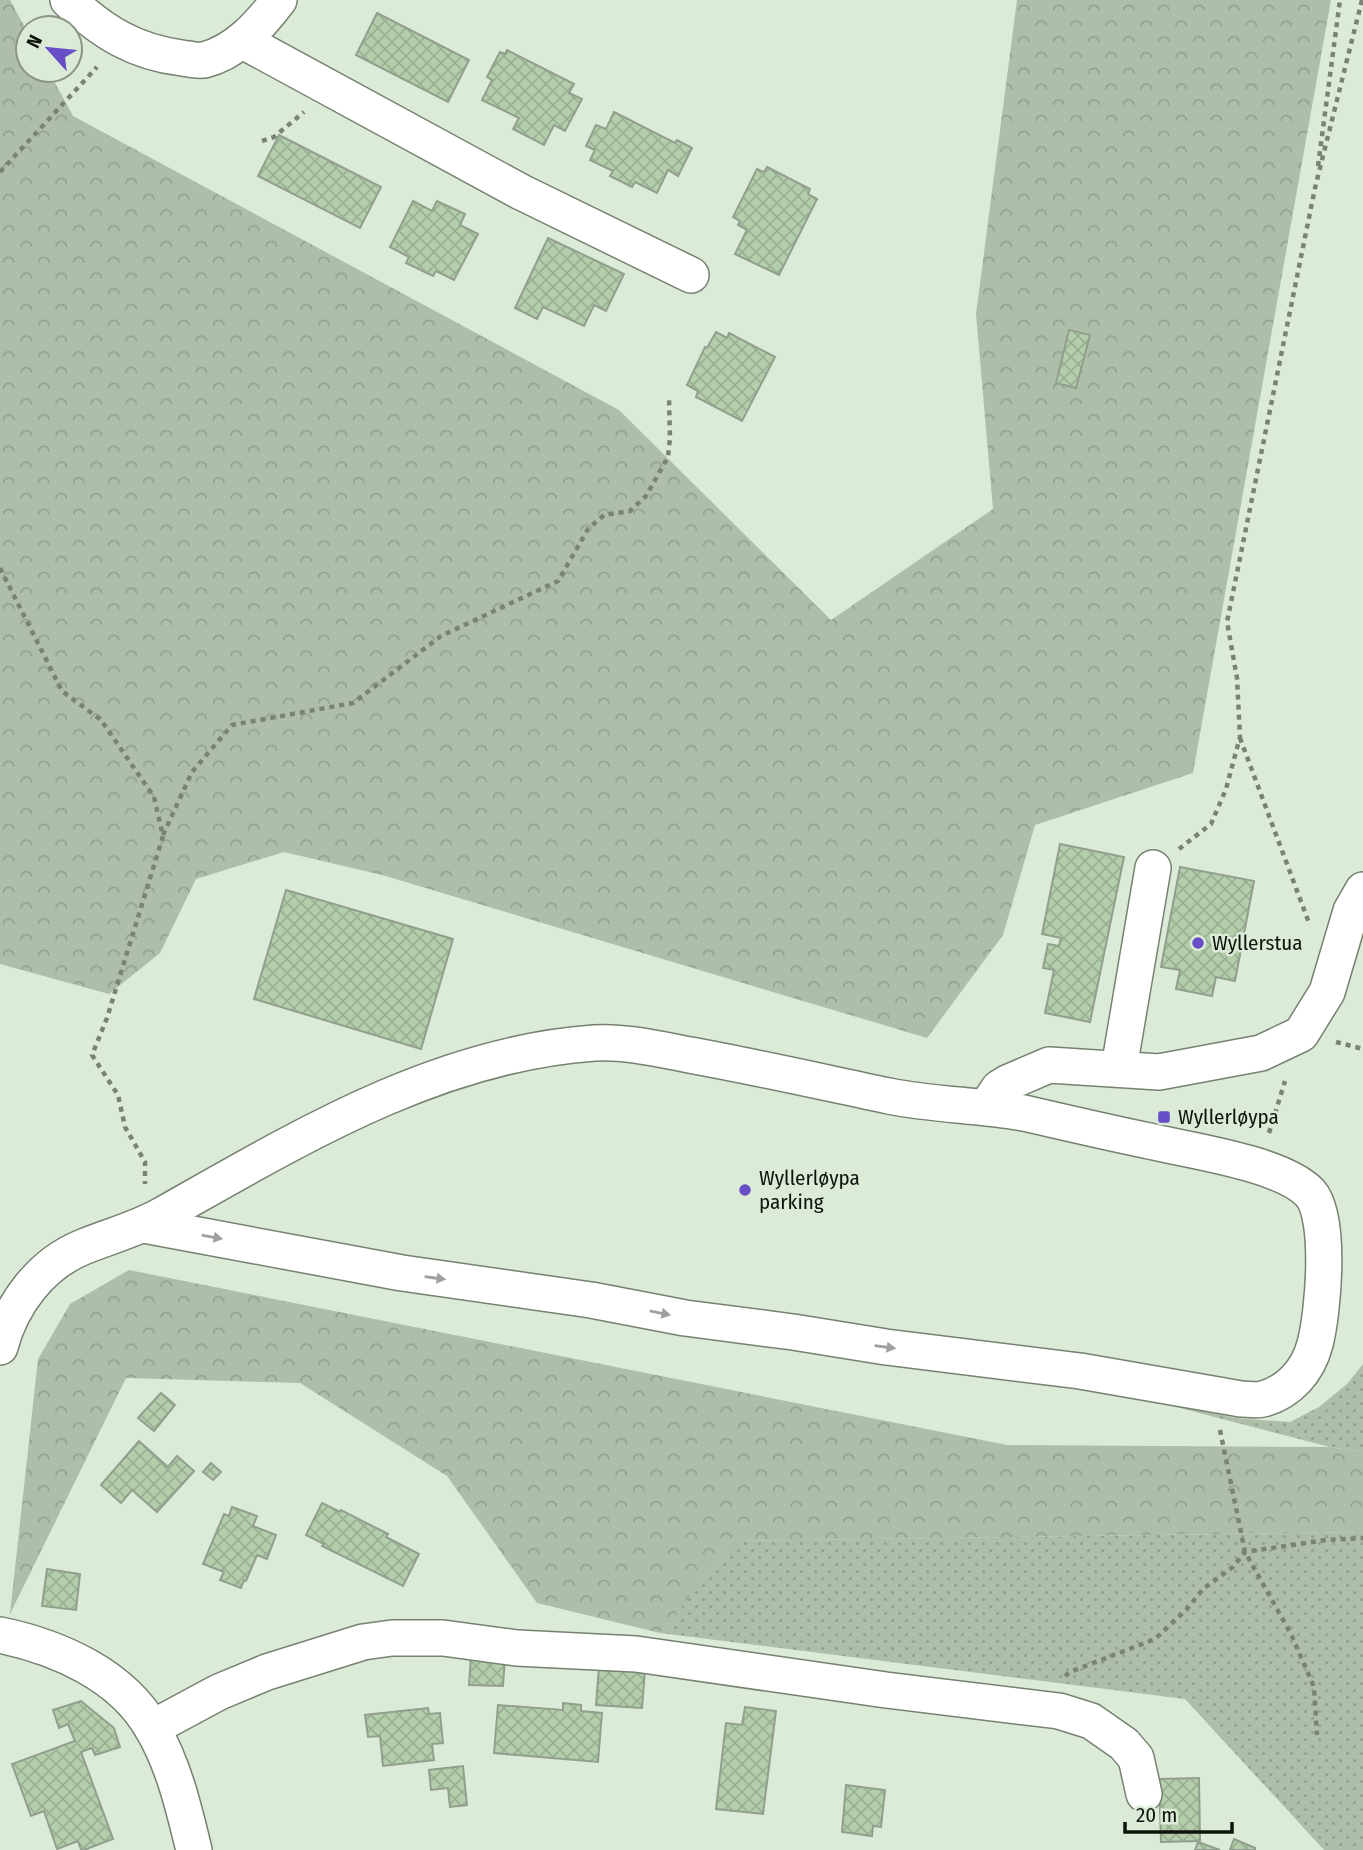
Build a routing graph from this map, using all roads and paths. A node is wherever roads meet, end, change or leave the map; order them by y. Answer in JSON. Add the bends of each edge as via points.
{"nodes":[{"id":1,"x":68,"y":0,"type":"edge"},
{"id":2,"x":279,"y":0,"type":"edge"},
{"id":3,"x":1340,"y":0,"type":"edge"},
{"id":4,"x":1362,"y":0,"type":"edge"},
{"id":5,"x":121,"y":41,"type":"junction"},
{"id":6,"x":243,"y":41,"type":"junction"},
{"id":7,"x":332,"y":90,"type":"junction"},
{"id":8,"x":262,"y":141,"type":"dead end"},
{"id":9,"x":0,"y":172,"type":"edge"},
{"id":10,"x":1315,"y":188,"type":"junction"},
{"id":11,"x":691,"y":275,"type":"dead end"},
{"id":12,"x":668,"y":398,"type":"dead end"},
{"id":13,"x":0,"y":568,"type":"edge"},
{"id":14,"x":1240,"y":737,"type":"junction"},
{"id":15,"x":163,"y":836,"type":"junction"},
{"id":16,"x":1153,"y":868,"type":"joint"},
{"id":17,"x":1363,"y":890,"type":"edge"},
{"id":18,"x":1312,"y":932,"type":"dead end"},
{"id":19,"x":1301,"y":1034,"type":"junction"},
{"id":20,"x":1119,"y":1068,"type":"junction"},
{"id":21,"x":987,"y":1106,"type":"junction"},
{"id":22,"x":1258,"y":1167,"type":"junction"},
{"id":23,"x":145,"y":1225,"type":"junction"},
{"id":24,"x":0,"y":1348,"type":"edge"},
{"id":25,"x":1213,"y":1394,"type":"junction"},
{"id":26,"x":1363,"y":1538,"type":"edge"},
{"id":27,"x":1245,"y":1552,"type":"junction"},
{"id":28,"x":4,"y":1636,"type":"edge"},
{"id":29,"x":1031,"y":1707,"type":"junction"},
{"id":30,"x":152,"y":1728,"type":"junction"},
{"id":31,"x":1317,"y":1735,"type":"dead end"},
{"id":32,"x":1144,"y":1794,"type":"dead end"},
{"id":33,"x":194,"y":1850,"type":"edge"}],
"edges":[{"from":1,"to":5,"type":"street"},
{"from":2,"to":6,"type":"street"},
{"from":3,"to":10,"type":"path"},
{"from":4,"to":10,"type":"path"},
{"from":5,"to":6,"type":"street","via":[[157,55],[202,60]]},
{"from":5,"to":9,"type":"path"},
{"from":6,"to":7,"type":"street"},
{"from":7,"to":8,"type":"path","via":[[274,137]]},
{"from":7,"to":11,"type":"street","via":[[531,198]]},
{"from":10,"to":14,"type":"path","via":[[1227,622],[1237,678]]},
{"from":12,"to":15,"type":"path","via":[[668,457],[646,496],[630,511],[604,516],[588,529],[558,581],[441,636],[354,703],[232,724],[192,772]]},
{"from":13,"to":15,"type":"path","via":[[62,691],[101,720],[154,797]]},
{"from":14,"to":16,"type":"path","via":[[1211,824]]},
{"from":14,"to":18,"type":"path"},
{"from":15,"to":23,"type":"path","via":[[92,1055],[118,1095],[125,1127],[145,1163]]},
{"from":16,"to":20,"type":"street"},
{"from":17,"to":19,"type":"street","via":[[1351,911],[1327,992]]},
{"from":19,"to":20,"type":"street","via":[[1261,1053],[1218,1063],[1159,1072]]},
{"from":19,"to":22,"type":"path"},
{"from":20,"to":21,"type":"street","via":[[1049,1065],[999,1088]]},
{"from":21,"to":22,"type":"street"},
{"from":21,"to":23,"type":"street","via":[[892,1097],[651,1048],[598,1042],[549,1048],[447,1073],[384,1098],[319,1127]]},
{"from":22,"to":25,"type":"street","via":[[1302,1187],[1318,1206],[1324,1268],[1321,1322],[1312,1357],[1293,1384],[1262,1400]]},
{"from":23,"to":24,"type":"street","via":[[80,1248],[43,1273],[13,1311]]},
{"from":23,"to":25,"type":"street","one_way":true,"via":[[402,1273],[685,1318],[1080,1371]]},
{"from":25,"to":27,"type":"path"},
{"from":26,"to":27,"type":"path"},
{"from":27,"to":29,"type":"path","via":[[1154,1639],[1070,1672]]},
{"from":27,"to":31,"type":"path","via":[[1291,1634],[1314,1687]]},
{"from":28,"to":30,"type":"street","via":[[44,1648],[101,1676],[129,1696]]},
{"from":29,"to":30,"type":"street","via":[[636,1654],[392,1638],[363,1642],[267,1672]]},
{"from":29,"to":32,"type":"street","via":[[1091,1721],[1124,1744],[1136,1758]]},
{"from":30,"to":33,"type":"street","via":[[178,1788]]}]}
